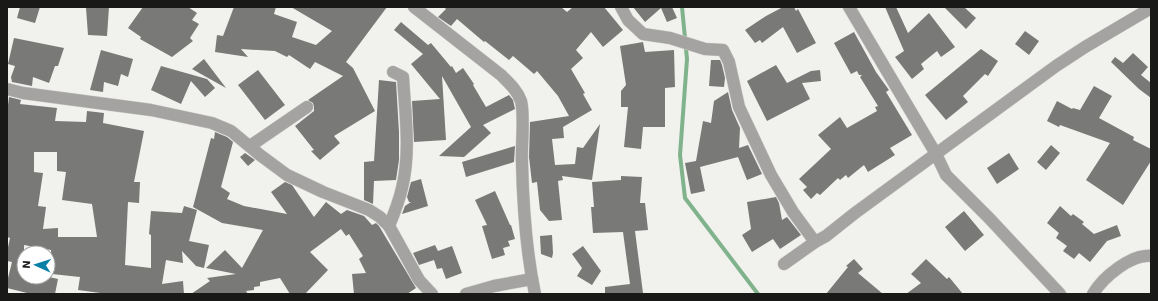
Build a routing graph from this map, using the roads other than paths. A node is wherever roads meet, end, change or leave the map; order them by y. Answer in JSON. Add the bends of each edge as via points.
{"nodes":[{"id":1,"x":414,"y":7,"type":"edge"},
{"id":2,"x":621,"y":7,"type":"edge"},
{"id":3,"x":849,"y":7,"type":"edge"},
{"id":4,"x":1151,"y":8,"type":"edge"},
{"id":5,"x":394,"y":72,"type":"dead end"},
{"id":6,"x":7,"y":89,"type":"edge"},
{"id":7,"x":307,"y":107,"type":"dead end"},
{"id":8,"x":250,"y":146,"type":"junction"},
{"id":9,"x":936,"y":154,"type":"junction"},
{"id":10,"x":390,"y":226,"type":"junction"},
{"id":11,"x":815,"y":242,"type":"junction"},
{"id":12,"x":1151,"y":256,"type":"edge"},
{"id":13,"x":784,"y":264,"type":"dead end"},
{"id":14,"x":532,"y":279,"type":"junction"},
{"id":15,"x":432,"y":294,"type":"edge"},
{"id":16,"x":466,"y":294,"type":"edge"},
{"id":17,"x":535,"y":294,"type":"edge"},
{"id":18,"x":1060,"y":294,"type":"edge"},
{"id":19,"x":1093,"y":294,"type":"edge"}],
"edges":[{"from":1,"to":14,"type":"street","via":[[501,75],[514,87],[519,96],[522,104],[524,205]]},
{"from":2,"to":11,"type":"street","via":[[628,20],[643,34],[670,38],[705,49],[723,50],[729,62],[739,107],[771,175]]},
{"from":3,"to":9,"type":"street"},
{"from":4,"to":9,"type":"street","via":[[1056,66]]},
{"from":5,"to":10,"type":"street","via":[[403,76],[408,129],[405,172]]},
{"from":6,"to":8,"type":"street","via":[[151,110],[212,123],[231,131]]},
{"from":7,"to":8,"type":"street"},
{"from":8,"to":10,"type":"street","via":[[287,175],[369,210]]},
{"from":9,"to":11,"type":"street"},
{"from":9,"to":18,"type":"street","via":[[946,175]]},
{"from":10,"to":15,"type":"street","via":[[419,280]]},
{"from":11,"to":13,"type":"street"},
{"from":12,"to":19,"type":"street","via":[[1134,258],[1097,287]]},
{"from":14,"to":16,"type":"street"},
{"from":14,"to":17,"type":"street"}]}
